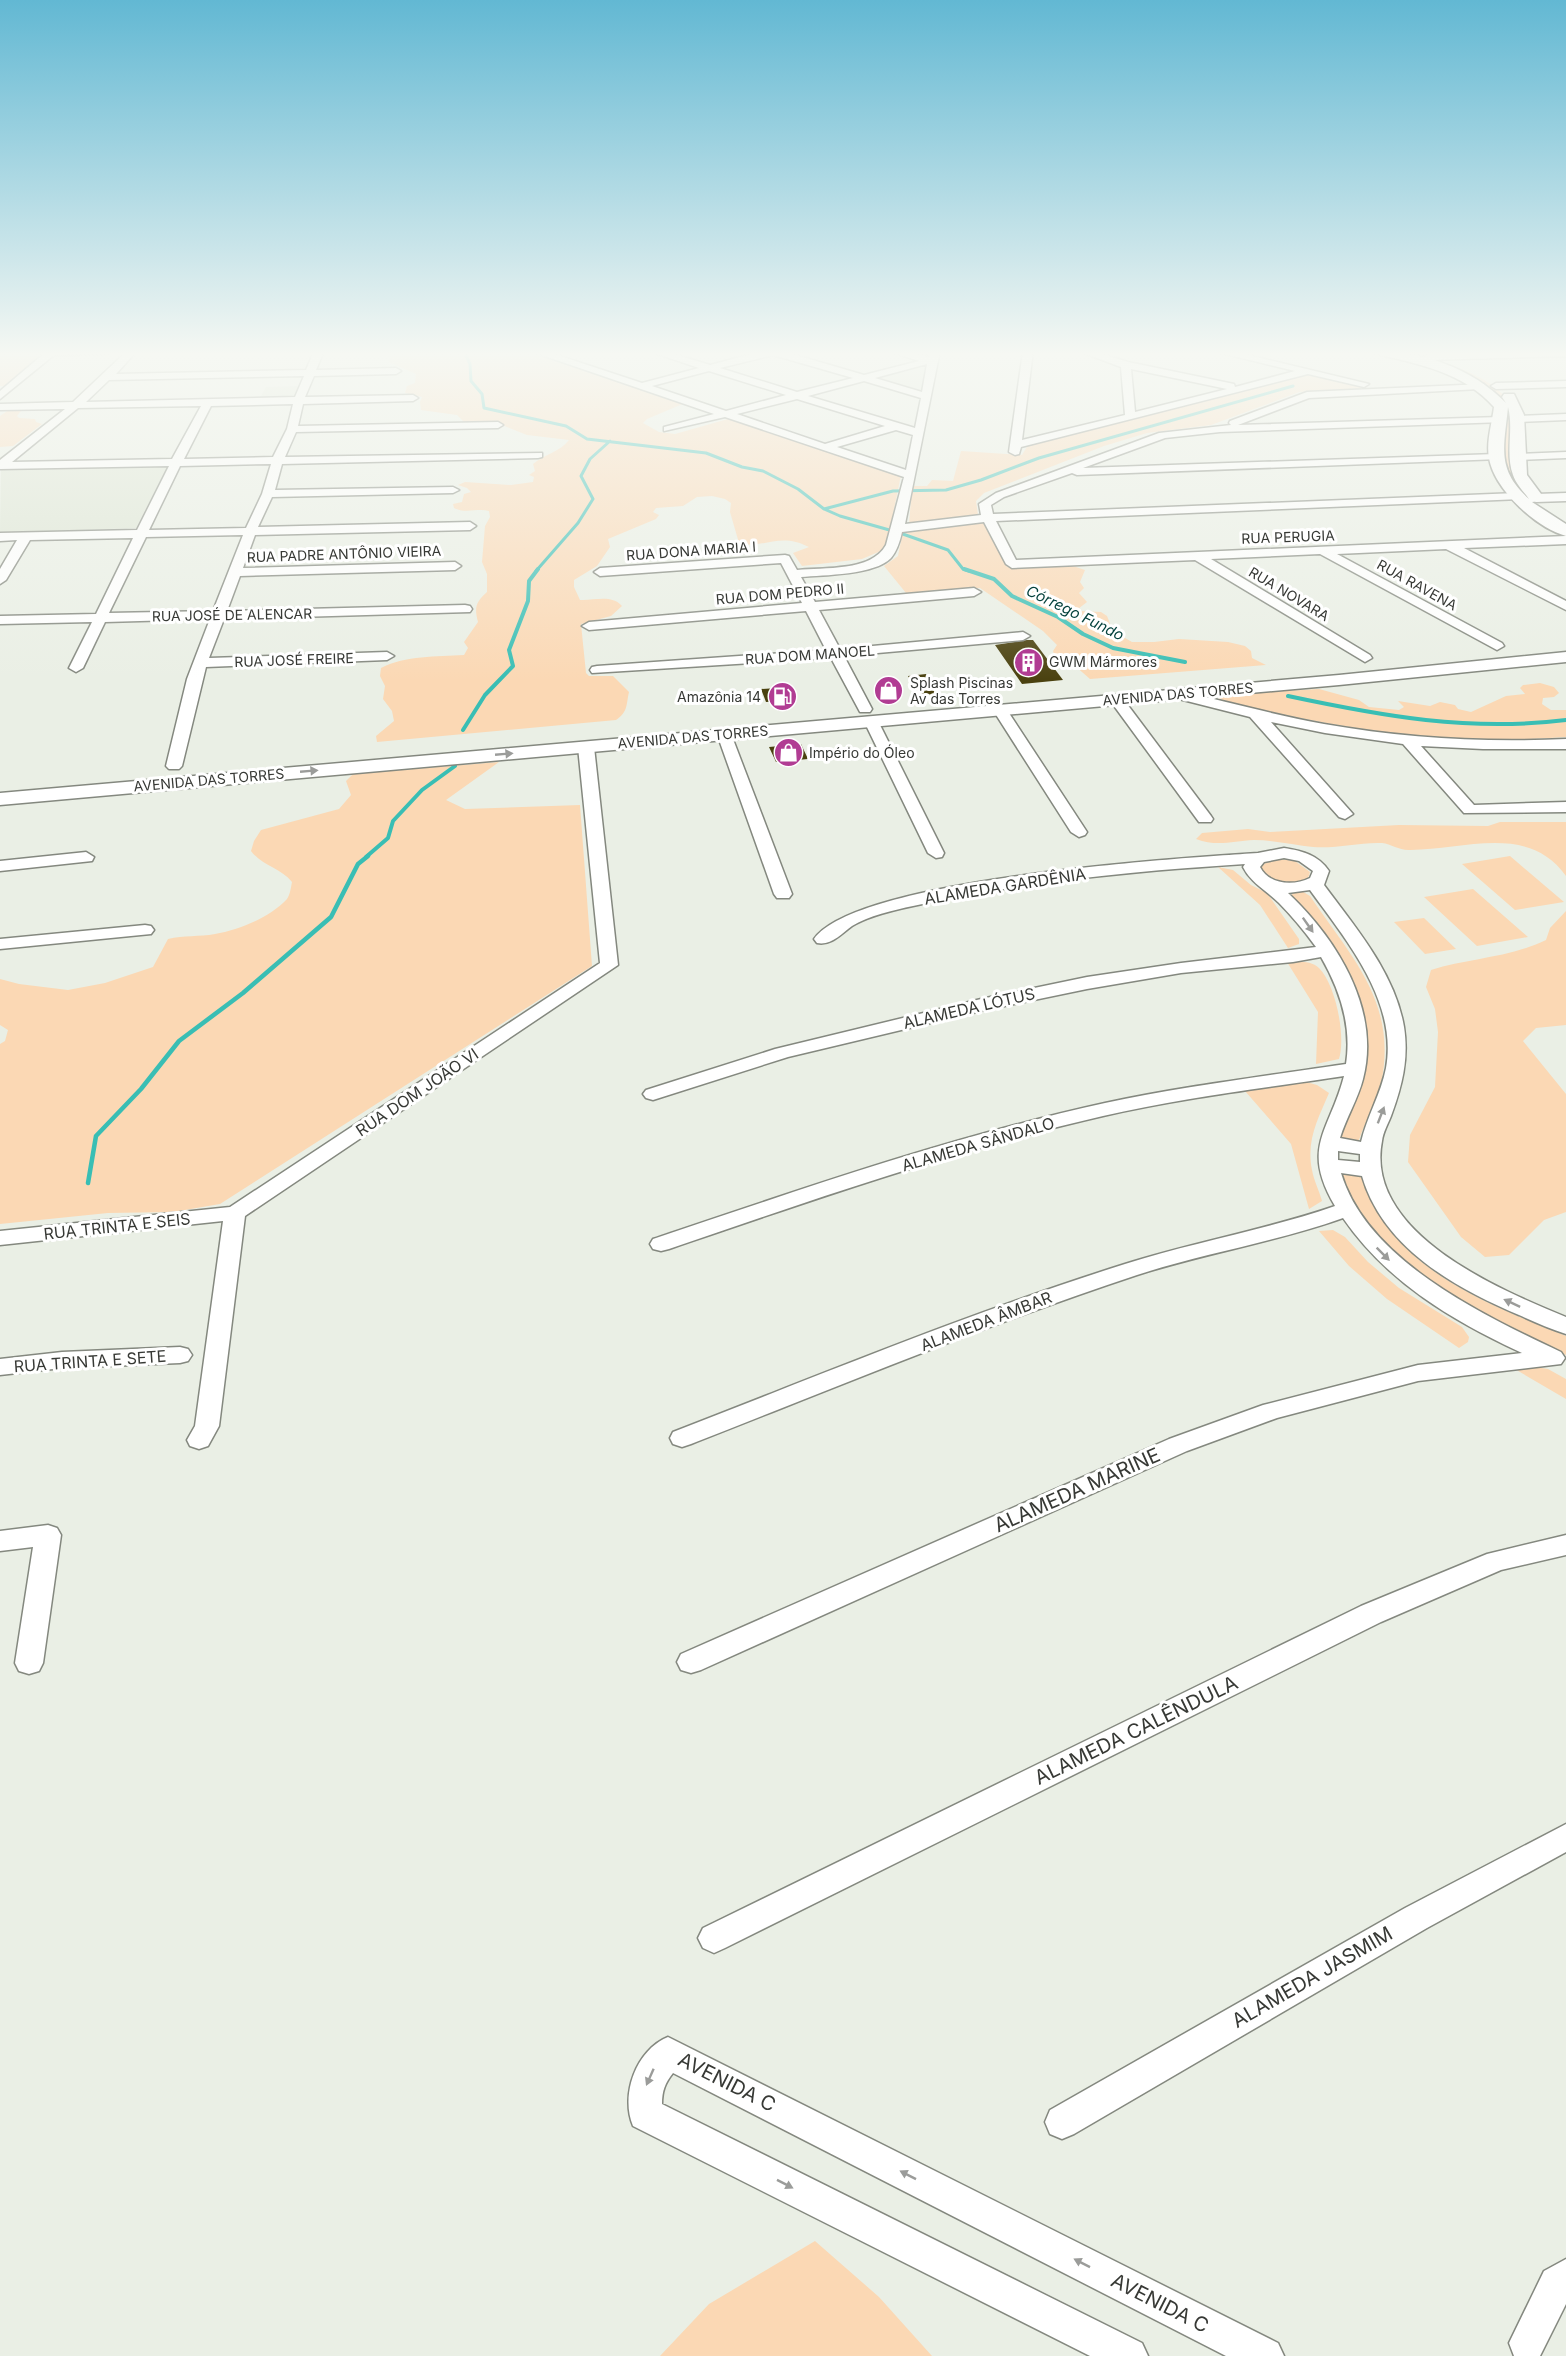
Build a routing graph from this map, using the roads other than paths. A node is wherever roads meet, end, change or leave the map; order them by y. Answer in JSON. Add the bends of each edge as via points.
{"nodes":[{"id":1,"x":277,"y":461,"type":"joint"},
{"id":2,"x":867,"y":461,"type":"edge"},
{"id":3,"x":912,"y":461,"type":"edge"},
{"id":4,"x":1090,"y":461,"type":"edge"},
{"id":5,"x":1500,"y":461,"type":"edge"},
{"id":6,"x":1519,"y":461,"type":"edge"},
{"id":7,"x":176,"y":463,"type":"junction"},
{"id":8,"x":0,"y":466,"type":"edge"},
{"id":9,"x":1500,"y":469,"type":"junction"},
{"id":10,"x":1059,"y":473,"type":"junction"},
{"id":11,"x":909,"y":475,"type":"junction"},
{"id":12,"x":1522,"y":478,"type":"junction"},
{"id":13,"x":453,"y":490,"type":"dead end"},
{"id":14,"x":268,"y":494,"type":"junction"},
{"id":15,"x":1517,"y":497,"type":"junction"},
{"id":16,"x":1566,"y":497,"type":"edge"},
{"id":17,"x":1536,"y":498,"type":"junction"},
{"id":18,"x":988,"y":518,"type":"junction"},
{"id":19,"x":1566,"y":520,"type":"edge"},
{"id":20,"x":470,"y":526,"type":"dead end"},
{"id":21,"x":1566,"y":531,"type":"edge"},
{"id":22,"x":250,"y":532,"type":"junction"},
{"id":23,"x":897,"y":532,"type":"junction"},
{"id":24,"x":143,"y":533,"type":"junction"},
{"id":25,"x":26,"y":536,"type":"junction"},
{"id":26,"x":0,"y":537,"type":"edge"},
{"id":27,"x":1566,"y":540,"type":"edge"},
{"id":28,"x":1450,"y":545,"type":"junction"},
{"id":29,"x":1322,"y":551,"type":"junction"},
{"id":30,"x":1197,"y":556,"type":"junction"},
{"id":31,"x":454,"y":566,"type":"dead end"},
{"id":32,"x":234,"y":572,"type":"junction"},
{"id":33,"x":600,"y":572,"type":"dead end"},
{"id":34,"x":792,"y":574,"type":"junction"},
{"id":35,"x":0,"y":580,"type":"edge"},
{"id":36,"x":974,"y":592,"type":"dead end"},
{"id":37,"x":810,"y":606,"type":"junction"},
{"id":38,"x":1566,"y":606,"type":"edge"},
{"id":39,"x":465,"y":609,"type":"dead end"},
{"id":40,"x":218,"y":615,"type":"junction"},
{"id":41,"x":101,"y":618,"type":"junction"},
{"id":42,"x":0,"y":620,"type":"edge"},
{"id":43,"x":589,"y":626,"type":"dead end"},
{"id":44,"x":1023,"y":636,"type":"dead end"},
{"id":45,"x":1566,"y":645,"type":"edge"},
{"id":46,"x":1497,"y":646,"type":"dead end"},
{"id":47,"x":1566,"y":650,"type":"edge"},
{"id":48,"x":836,"y":653,"type":"junction"},
{"id":49,"x":387,"y":656,"type":"dead end"},
{"id":50,"x":1566,"y":657,"type":"edge"},
{"id":51,"x":1365,"y":658,"type":"dead end"},
{"id":52,"x":200,"y":663,"type":"junction"},
{"id":53,"x":1566,"y":663,"type":"edge"},
{"id":54,"x":76,"y":668,"type":"dead end"},
{"id":55,"x":1401,"y":669,"type":"junction"},
{"id":56,"x":597,"y":670,"type":"dead end"},
{"id":57,"x":1339,"y":680,"type":"junction"},
{"id":58,"x":1211,"y":685,"type":"junction"},
{"id":59,"x":1176,"y":694,"type":"junction"},
{"id":60,"x":1116,"y":699,"type":"junction"},
{"id":61,"x":945,"y":702,"type":"junction"},
{"id":62,"x":1230,"y":706,"type":"junction"},
{"id":63,"x":1000,"y":710,"type":"junction"},
{"id":64,"x":1255,"y":712,"type":"junction"},
{"id":65,"x":868,"y":715,"type":"junction"},
{"id":66,"x":915,"y":717,"type":"junction"},
{"id":67,"x":724,"y":734,"type":"junction"},
{"id":68,"x":1407,"y":740,"type":"junction"},
{"id":69,"x":1566,"y":744,"type":"edge"},
{"id":70,"x":586,"y":747,"type":"junction"},
{"id":71,"x":105,"y":772,"type":"junction"},
{"id":72,"x":177,"y":774,"type":"junction"},
{"id":73,"x":0,"y":782,"type":"edge"},
{"id":74,"x":59,"y":793,"type":"junction"},
{"id":75,"x":0,"y":799,"type":"edge"},
{"id":76,"x":1566,"y":807,"type":"edge"},
{"id":77,"x":1345,"y":814,"type":"dead end"},
{"id":78,"x":1205,"y":819,"type":"dead end"},
{"id":79,"x":1079,"y":832,"type":"dead end"},
{"id":80,"x":936,"y":854,"type":"dead end"},
{"id":81,"x":86,"y":857,"type":"dead end"},
{"id":82,"x":0,"y":866,"type":"edge"},
{"id":83,"x":1260,"y":871,"type":"junction"},
{"id":84,"x":1314,"y":883,"type":"junction"},
{"id":85,"x":783,"y":894,"type":"dead end"},
{"id":86,"x":145,"y":930,"type":"dead end"},
{"id":87,"x":823,"y":939,"type":"dead end"},
{"id":88,"x":0,"y":944,"type":"edge"},
{"id":89,"x":1329,"y":957,"type":"junction"},
{"id":90,"x":1356,"y":1068,"type":"junction"},
{"id":91,"x":1304,"y":1076,"type":"junction"},
{"id":92,"x":1349,"y":1091,"type":"junction"},
{"id":93,"x":653,"y":1094,"type":"dead end"},
{"id":94,"x":1330,"y":1142,"type":"junction"},
{"id":95,"x":1370,"y":1149,"type":"junction"},
{"id":96,"x":1329,"y":1165,"type":"junction"},
{"id":97,"x":1370,"y":1170,"type":"junction"},
{"id":98,"x":1347,"y":1209,"type":"junction"},
{"id":99,"x":235,"y":1213,"type":"junction"},
{"id":100,"x":1297,"y":1227,"type":"junction"},
{"id":101,"x":1364,"y":1232,"type":"junction"},
{"id":102,"x":0,"y":1238,"type":"edge"},
{"id":103,"x":661,"y":1244,"type":"dead end"},
{"id":104,"x":1566,"y":1326,"type":"edge"},
{"id":105,"x":1497,"y":1332,"type":"junction"},
{"id":106,"x":180,"y":1355,"type":"dead end"},
{"id":107,"x":1560,"y":1361,"type":"edge"},
{"id":108,"x":1479,"y":1365,"type":"junction"},
{"id":109,"x":0,"y":1367,"type":"edge"},
{"id":110,"x":682,"y":1438,"type":"dead end"},
{"id":111,"x":199,"y":1440,"type":"dead end"},
{"id":112,"x":0,"y":1541,"type":"edge"},
{"id":113,"x":1566,"y":1545,"type":"edge"},
{"id":114,"x":691,"y":1662,"type":"dead end"},
{"id":115,"x":29,"y":1663,"type":"dead end"},
{"id":116,"x":1566,"y":1837,"type":"edge"},
{"id":117,"x":714,"y":1938,"type":"dead end"},
{"id":118,"x":1062,"y":2122,"type":"dead end"},
{"id":119,"x":1566,"y":2277,"type":"edge"},
{"id":120,"x":1527,"y":2343,"type":"dead end"},
{"id":121,"x":1129,"y":2356,"type":"edge"},
{"id":122,"x":1265,"y":2356,"type":"edge"}],
"edges":[{"from":1,"to":7,"type":"street"},
{"from":1,"to":14,"type":"street"},
{"from":2,"to":11,"type":"street"},
{"from":3,"to":11,"type":"street"},
{"from":4,"to":10,"type":"street"},
{"from":5,"to":9,"type":"main road"},
{"from":6,"to":12,"type":"main road"},
{"from":7,"to":8,"type":"street"},
{"from":7,"to":24,"type":"street"},
{"from":9,"to":10,"type":"street"},
{"from":9,"to":12,"type":"main road","via":[[1513,478]]},
{"from":9,"to":15,"type":"main road"},
{"from":10,"to":18,"type":"street","via":[[985,504]]},
{"from":11,"to":23,"type":"street"},
{"from":12,"to":17,"type":"main road"},
{"from":13,"to":14,"type":"street"},
{"from":14,"to":22,"type":"street"},
{"from":15,"to":18,"type":"street"},
{"from":15,"to":21,"type":"main road"},
{"from":16,"to":17,"type":"street"},
{"from":17,"to":19,"type":"main road"},
{"from":18,"to":23,"type":"street"},
{"from":18,"to":30,"type":"street","name":"RUA PERUGIA","via":[[1012,564]]},
{"from":20,"to":22,"type":"street"},
{"from":22,"to":24,"type":"street"},
{"from":22,"to":32,"type":"street"},
{"from":23,"to":34,"type":"street","via":[[888,555],[867,565]]},
{"from":24,"to":25,"type":"street"},
{"from":24,"to":41,"type":"street"},
{"from":25,"to":26,"type":"street"},
{"from":25,"to":35,"type":"street"},
{"from":27,"to":28,"type":"street","name":"RUA PERUGIA"},
{"from":28,"to":29,"type":"street","name":"RUA PERUGIA"},
{"from":28,"to":38,"type":"street"},
{"from":29,"to":30,"type":"street","name":"RUA PERUGIA"},
{"from":29,"to":46,"type":"street","name":"RUA RAVENA"},
{"from":30,"to":51,"type":"street","name":"RUA NOVARA"},
{"from":31,"to":32,"type":"street","name":"RUA PADRE ANTÔNIO VIEIRA"},
{"from":32,"to":40,"type":"street"},
{"from":33,"to":34,"type":"street","name":"RUA DONA MARIA I","via":[[785,559]]},
{"from":34,"to":37,"type":"street"},
{"from":36,"to":37,"type":"street","name":"RUA DOM PEDRO II"},
{"from":37,"to":43,"type":"street","name":"RUA DOM PEDRO II"},
{"from":37,"to":48,"type":"street"},
{"from":39,"to":40,"type":"street","name":"RUA JOSÉ DE ALENCAR"},
{"from":40,"to":41,"type":"street","name":"RUA JOSÉ DE ALENCAR"},
{"from":40,"to":52,"type":"street"},
{"from":41,"to":42,"type":"street","name":"RUA JOSÉ DE ALENCAR"},
{"from":41,"to":54,"type":"street"},
{"from":44,"to":48,"type":"street","name":"RUA DOM MANOEL"},
{"from":45,"to":58,"type":"main road"},
{"from":47,"to":55,"type":"main road","name":"AVENIDA DAS TORRES"},
{"from":48,"to":56,"type":"street","name":"RUA DOM MANOEL"},
{"from":48,"to":65,"type":"street"},
{"from":49,"to":52,"type":"street","name":"RUA JOSÉ FREIRE"},
{"from":50,"to":55,"type":"main road","name":"AVENIDA DAS TORRES"},
{"from":52,"to":72,"type":"street"},
{"from":53,"to":57,"type":"main road","via":[[1395,680]]},
{"from":55,"to":57,"type":"main road","name":"AVENIDA DAS TORRES"},
{"from":55,"to":58,"type":"main road","name":"AVENIDA DAS TORRES","via":[[1296,674]]},
{"from":57,"to":58,"type":"main road","name":"AVENIDA DAS TORRES"},
{"from":58,"to":59,"type":"main road","name":"AVENIDA DAS TORRES"},
{"from":58,"to":61,"type":"main road","name":"AVENIDA DAS TORRES"},
{"from":58,"to":62,"type":"main road","via":[[1212,697]]},
{"from":59,"to":60,"type":"main road","name":"AVENIDA DAS TORRES"},
{"from":59,"to":62,"type":"street"},
{"from":60,"to":63,"type":"main road","name":"AVENIDA DAS TORRES"},
{"from":60,"to":78,"type":"street"},
{"from":61,"to":65,"type":"main road","name":"AVENIDA DAS TORRES"},
{"from":61,"to":66,"type":"main road","via":[[963,707],[950,713]]},
{"from":62,"to":64,"type":"street"},
{"from":63,"to":66,"type":"main road","name":"AVENIDA DAS TORRES"},
{"from":63,"to":79,"type":"street"},
{"from":64,"to":68,"type":"street","via":[[1345,732]]},
{"from":64,"to":77,"type":"street"},
{"from":65,"to":66,"type":"main road","name":"AVENIDA DAS TORRES"},
{"from":65,"to":67,"type":"main road","name":"AVENIDA DAS TORRES"},
{"from":65,"to":72,"type":"main road","name":"AVENIDA DAS TORRES"},
{"from":65,"to":80,"type":"street"},
{"from":67,"to":70,"type":"main road","name":"AVENIDA DAS TORRES"},
{"from":67,"to":85,"type":"street"},
{"from":68,"to":69,"type":"street"},
{"from":68,"to":76,"type":"street","via":[[1470,810]]},
{"from":72,"to":70,"type":"main road","name":"AVENIDA DAS TORRES","one_way":true},
{"from":70,"to":99,"type":"street","name":"RUA DOM JOÃO VI","via":[[609,965]]},
{"from":71,"to":72,"type":"main road","name":"AVENIDA DAS TORRES"},
{"from":71,"to":73,"type":"main road","name":"AVENIDA DAS TORRES"},
{"from":71,"to":74,"type":"main road","via":[[114,780],[111,783]]},
{"from":72,"to":74,"type":"main road","name":"AVENIDA DAS TORRES"},
{"from":74,"to":75,"type":"main road","name":"AVENIDA DAS TORRES"},
{"from":81,"to":82,"type":"street"},
{"from":83,"to":84,"type":"street","via":[[1294,888]]},
{"from":83,"to":84,"type":"street","via":[[1274,854],[1304,858],[1321,871]]},
{"from":83,"to":87,"type":"street","name":"ALAMEDA GARDÊNIA","via":[[1196,861],[1023,881],[903,902],[841,922]]},
{"from":83,"to":89,"type":"street","one_way":true,"via":[[1291,903]]},
{"from":95,"to":84,"type":"street","one_way":true,"via":[[1394,1073],[1397,1048],[1393,1024],[1381,985],[1363,951]]},
{"from":86,"to":88,"type":"street"},
{"from":89,"to":90,"type":"street","via":[[1341,975],[1354,1010],[1359,1042]]},
{"from":89,"to":93,"type":"street","name":"ALAMEDA LÓTUS","via":[[1181,968],[1087,983],[782,1053]]},
{"from":90,"to":91,"type":"street","name":"ALAMEDA SÂNDALO"},
{"from":90,"to":92,"type":"street"},
{"from":91,"to":92,"type":"street","name":"ALAMEDA SÂNDALO"},
{"from":91,"to":103,"type":"street","name":"ALAMEDA SÂNDALO","via":[[1164,1098],[1070,1118],[847,1180]]},
{"from":92,"to":94,"type":"street"},
{"from":94,"to":95,"type":"street"},
{"from":94,"to":96,"type":"street"},
{"from":95,"to":97,"type":"street"},
{"from":96,"to":97,"type":"street"},
{"from":96,"to":98,"type":"street"},
{"from":104,"to":97,"type":"street","one_way":true,"via":[[1477,1286],[1423,1251],[1396,1221],[1378,1193]]},
{"from":98,"to":100,"type":"street","name":"ALAMEDA ÂMBAR"},
{"from":98,"to":101,"type":"street"},
{"from":99,"to":102,"type":"street","name":"RUA TRINTA E SEIS"},
{"from":99,"to":111,"type":"street","via":[[207,1426]]},
{"from":100,"to":101,"type":"street","name":"ALAMEDA ÂMBAR"},
{"from":100,"to":110,"type":"street","name":"ALAMEDA ÂMBAR","via":[[1135,1268],[1029,1303]]},
{"from":101,"to":105,"type":"street","one_way":true,"via":[[1406,1276],[1447,1305]]},
{"from":105,"to":107,"type":"street"},
{"from":105,"to":108,"type":"street"},
{"from":106,"to":109,"type":"street","name":"RUA TRINTA E SETE"},
{"from":107,"to":108,"type":"street","name":"ALAMEDA MARINE"},
{"from":108,"to":114,"type":"street","name":"ALAMEDA MARINE","via":[[1418,1373],[1272,1411],[1178,1445]]},
{"from":112,"to":115,"type":"street","via":[[48,1535]]},
{"from":113,"to":117,"type":"street","name":"ALAMEDA CALÊNDULA","via":[[1496,1561],[1371,1614]]},
{"from":116,"to":118,"type":"street","name":"ALAMEDA JASMIM","via":[[1416,1918]]},
{"from":119,"to":120,"type":"street","via":[[1557,2284]]},
{"from":122,"to":121,"type":"street","name":"AVENIDA C","one_way":true,"via":[[668,2053],[647,2081],[645,2114]]}]}
